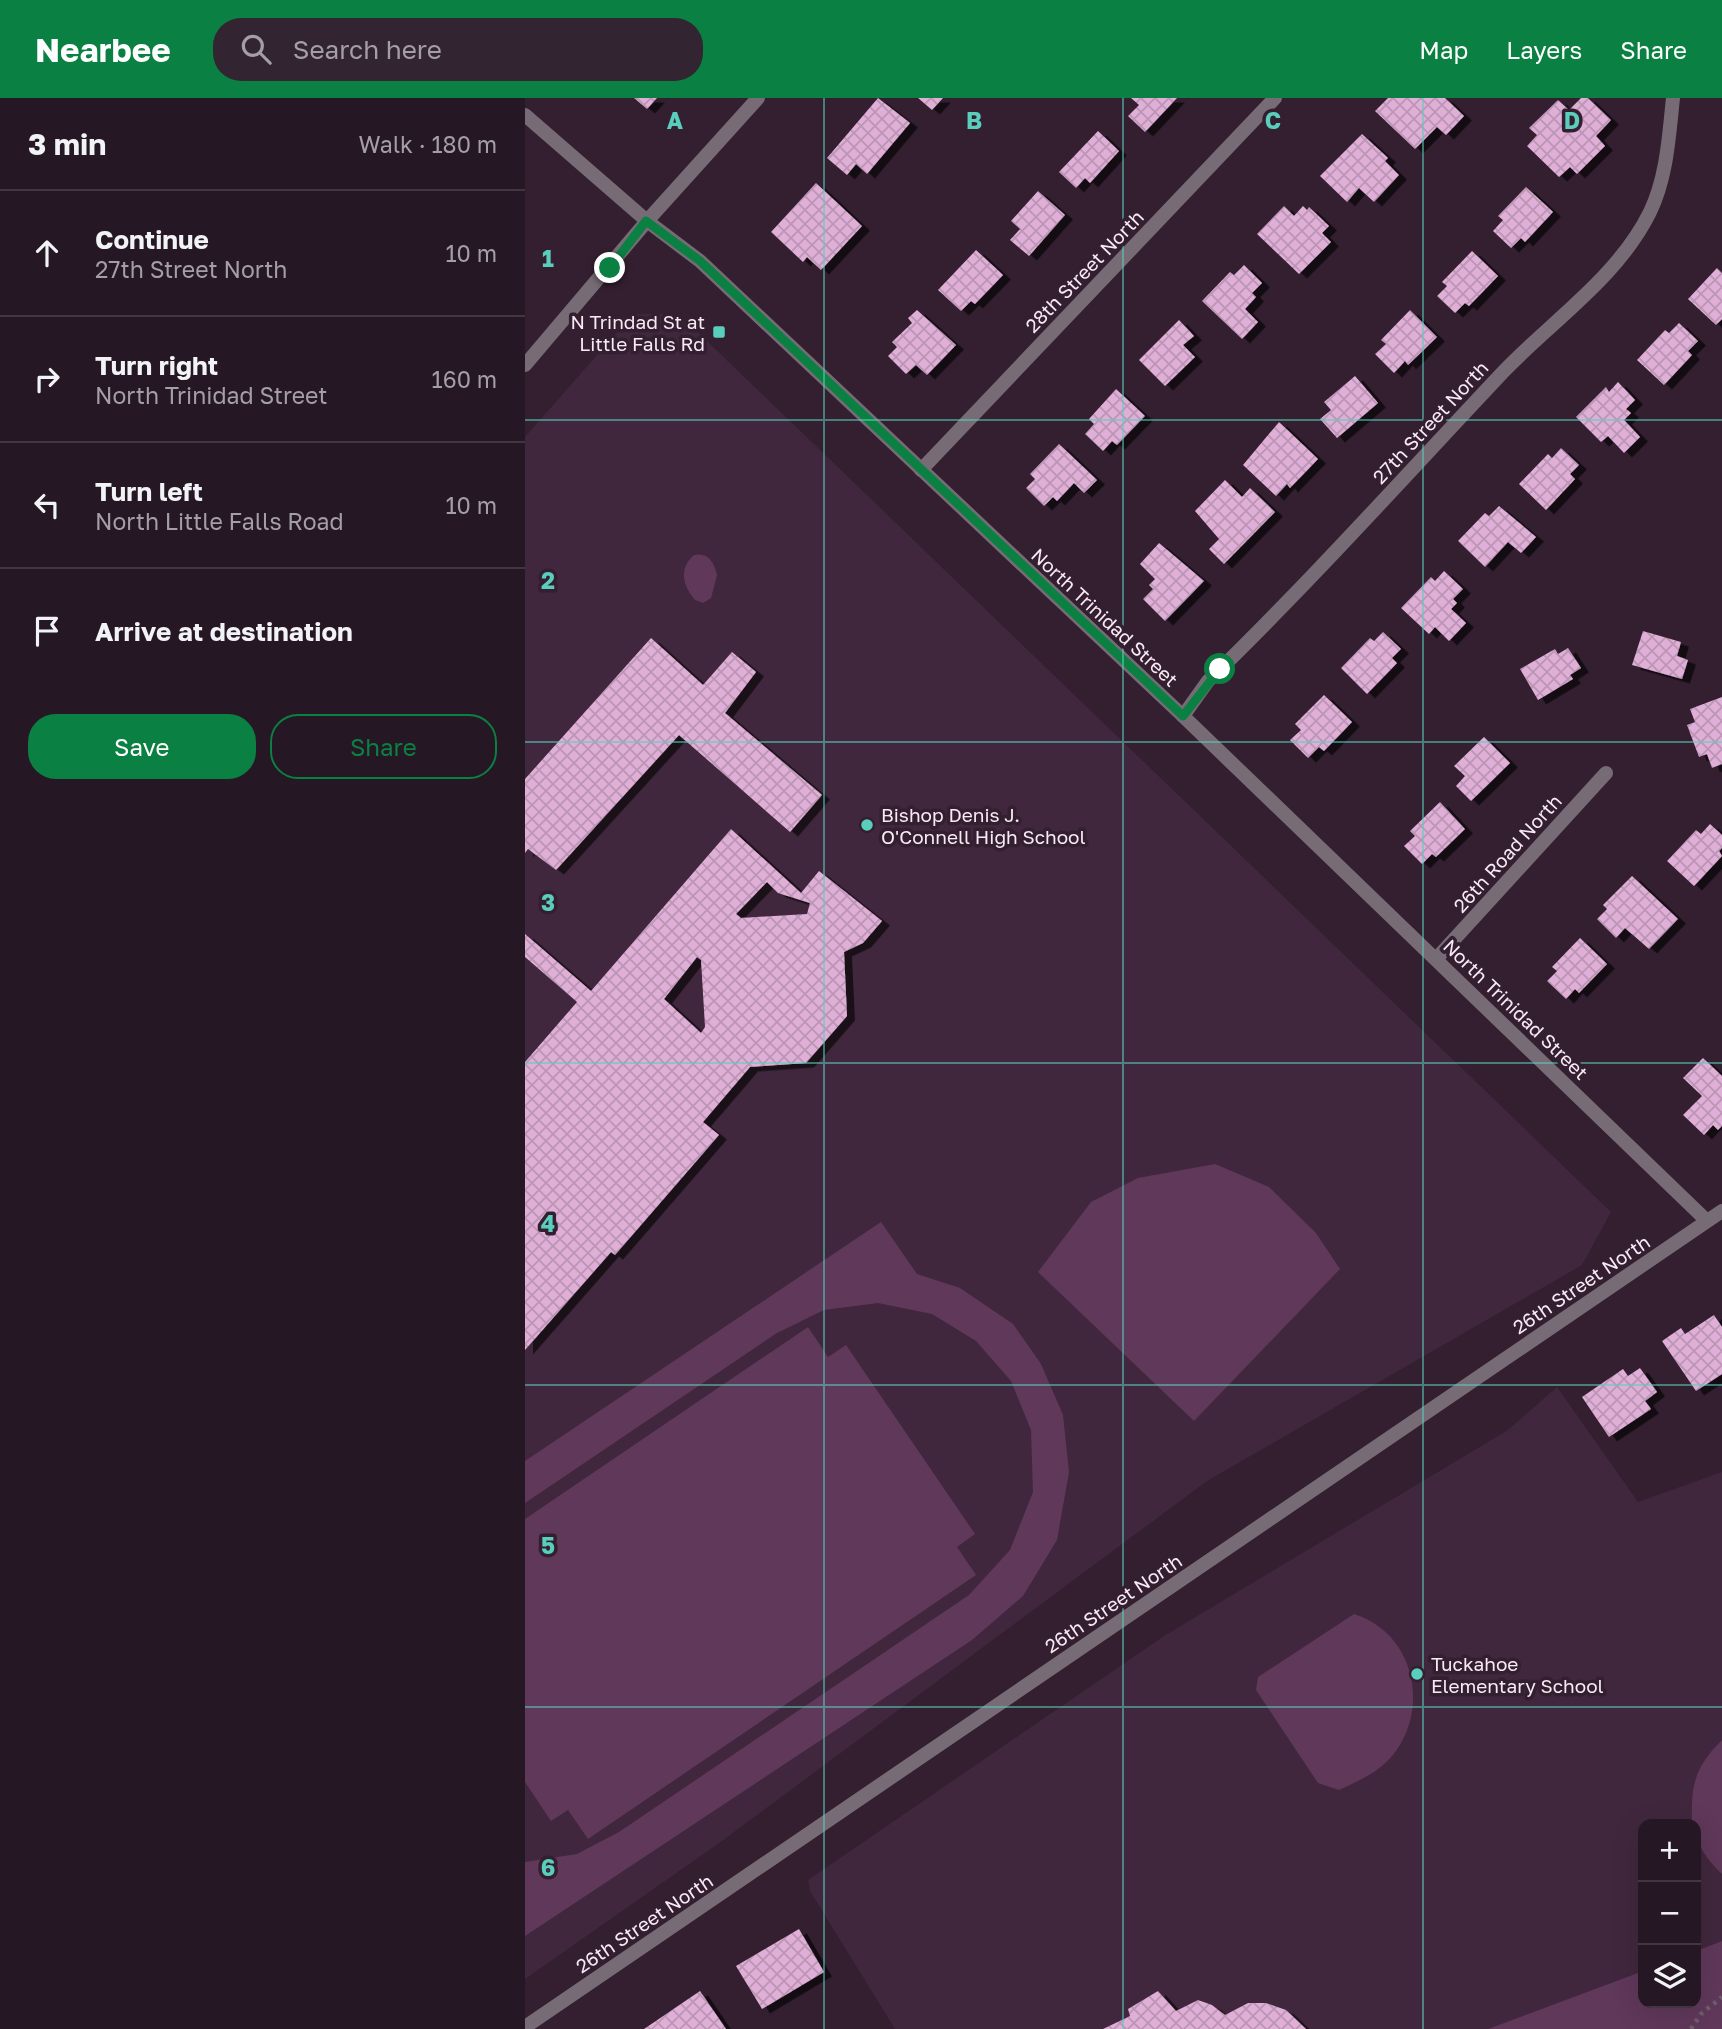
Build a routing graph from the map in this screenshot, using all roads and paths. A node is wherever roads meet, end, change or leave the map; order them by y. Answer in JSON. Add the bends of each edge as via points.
{"nodes":[{"id":1,"x":758,"y":98,"type":"edge"},
{"id":2,"x":1275,"y":98,"type":"edge"},
{"id":3,"x":1673,"y":98,"type":"edge"},
{"id":4,"x":525,"y":115,"type":"edge"},
{"id":5,"x":646,"y":221,"type":"junction"},
{"id":6,"x":525,"y":365,"type":"edge"},
{"id":7,"x":921,"y":470,"type":"junction"},
{"id":8,"x":1183,"y":716,"type":"junction"},
{"id":9,"x":1606,"y":773,"type":"dead end"},
{"id":10,"x":1437,"y":958,"type":"junction"},
{"id":11,"x":1722,"y":1211,"type":"edge"},
{"id":12,"x":1706,"y":1220,"type":"junction"},
{"id":13,"x":1722,"y":1997,"type":"edge"},
{"id":14,"x":525,"y":2027,"type":"edge"},
{"id":15,"x":1691,"y":2029,"type":"edge"}],
"edges":[{"from":1,"to":5,"type":"street"},
{"from":2,"to":7,"type":"street","name":"28th Street North"},
{"from":3,"to":8,"type":"street","name":"27th Street North","via":[[1660,185],[1650,211],[1600,279],[1506,369],[1208,681]]},
{"from":4,"to":5,"type":"street","name":"North Trinidad Street"},
{"from":5,"to":6,"type":"street"},
{"from":5,"to":7,"type":"street","name":"North Trinidad Street","via":[[700,261]]},
{"from":7,"to":8,"type":"street","name":"North Trinidad Street"},
{"from":8,"to":10,"type":"street","name":"North Trinidad Street"},
{"from":9,"to":10,"type":"street","name":"26th Road North"},
{"from":10,"to":12,"type":"street","name":"North Trinidad Street"},
{"from":11,"to":12,"type":"street","name":"26th Street North"},
{"from":12,"to":14,"type":"street","name":"26th Street North"},
{"from":13,"to":15,"type":"path"}]}
